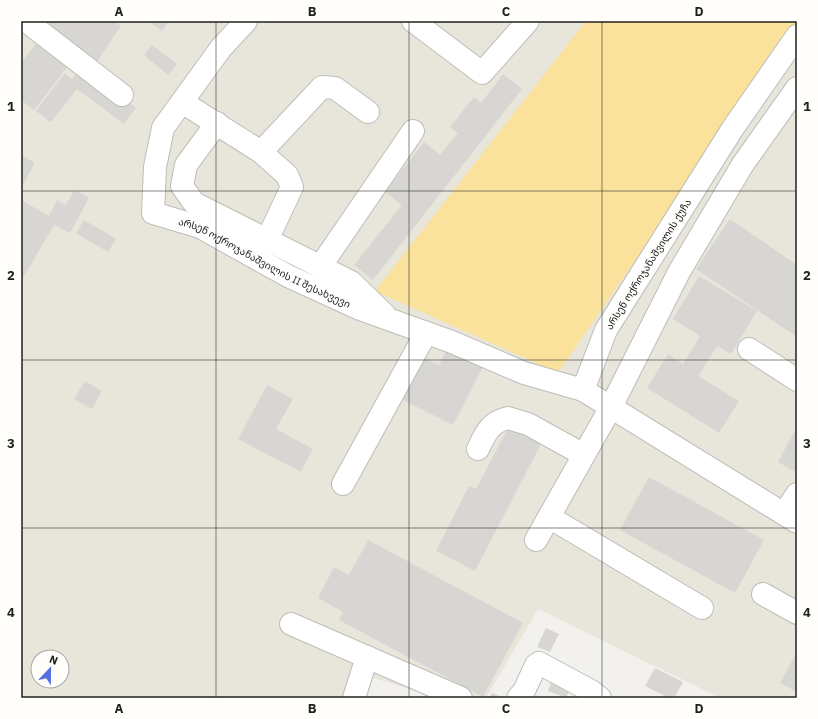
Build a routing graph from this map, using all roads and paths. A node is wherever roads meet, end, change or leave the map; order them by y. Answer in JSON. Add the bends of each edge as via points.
{"nodes":[{"id":1,"x":26,"y":21,"type":"edge"},
{"id":2,"x":246,"y":21,"type":"edge"},
{"id":3,"x":413,"y":21,"type":"edge"},
{"id":4,"x":528,"y":21,"type":"edge"},
{"id":5,"x":797,"y":36,"type":"edge"},
{"id":6,"x":797,"y":88,"type":"edge"},
{"id":7,"x":122,"y":95,"type":"dead end"},
{"id":8,"x":182,"y":102,"type":"junction"},
{"id":9,"x":368,"y":112,"type":"dead end"},
{"id":10,"x":217,"y":124,"type":"junction"},
{"id":11,"x":413,"y":131,"type":"dead end"},
{"id":12,"x":261,"y":152,"type":"junction"},
{"id":13,"x":268,"y":240,"type":"junction"},
{"id":14,"x":320,"y":267,"type":"junction"},
{"id":15,"x":389,"y":319,"type":"junction"},
{"id":16,"x":426,"y":333,"type":"junction"},
{"id":17,"x":749,"y":349,"type":"dead end"},
{"id":18,"x":797,"y":380,"type":"edge"},
{"id":19,"x":583,"y":390,"type":"junction"},
{"id":20,"x":611,"y":408,"type":"junction"},
{"id":21,"x":478,"y":449,"type":"dead end"},
{"id":22,"x":584,"y":455,"type":"junction"},
{"id":23,"x":343,"y":484,"type":"dead end"},
{"id":24,"x":797,"y":494,"type":"edge"},
{"id":25,"x":549,"y":517,"type":"junction"},
{"id":26,"x":791,"y":518,"type":"edge"},
{"id":27,"x":536,"y":540,"type":"dead end"},
{"id":28,"x":763,"y":594,"type":"dead end"},
{"id":29,"x":702,"y":608,"type":"dead end"},
{"id":30,"x":797,"y":613,"type":"edge"},
{"id":31,"x":291,"y":624,"type":"dead end"},
{"id":32,"x":366,"y":656,"type":"junction"},
{"id":33,"x":354,"y":698,"type":"edge"},
{"id":34,"x":461,"y":698,"type":"edge"},
{"id":35,"x":518,"y":698,"type":"edge"},
{"id":36,"x":600,"y":698,"type":"edge"}],
"edges":[{"from":1,"to":7,"type":"street"},
{"from":2,"to":8,"type":"street","name":"არსენ ოქროჯანაშვილის II შესახვევი","via":[[221,48]]},
{"from":3,"to":4,"type":"street","via":[[482,73]]},
{"from":5,"to":19,"type":"street","name":"არსენ ოქროჯანაშვილის ქუჩა","via":[[733,128],[606,330]]},
{"from":6,"to":20,"type":"street","via":[[743,164],[679,272]]},
{"from":8,"to":10,"type":"street"},
{"from":8,"to":15,"type":"street","name":"არსენ ოქროჯანაშვილის II შესახვევი","via":[[163,128],[156,167],[153,213],[200,227],[288,276],[360,309]]},
{"from":9,"to":12,"type":"street","via":[[335,88],[322,87]]},
{"from":10,"to":12,"type":"street"},
{"from":10,"to":13,"type":"street","via":[[186,165],[182,186],[194,203]]},
{"from":11,"to":14,"type":"street"},
{"from":12,"to":13,"type":"street","via":[[287,175],[292,187]]},
{"from":13,"to":14,"type":"street"},
{"from":14,"to":15,"type":"street","via":[[351,282]]},
{"from":15,"to":16,"type":"street","name":"არსენ ოქროჯანაშვილის II შესახვევი"},
{"from":16,"to":19,"type":"street","name":"არსენ ოქროჯანაშვილის II შესახვევი","via":[[524,373]]},
{"from":16,"to":23,"type":"street"},
{"from":17,"to":18,"type":"street"},
{"from":19,"to":20,"type":"street"},
{"from":20,"to":22,"type":"street"},
{"from":20,"to":26,"type":"street"},
{"from":21,"to":22,"type":"street","via":[[486,431],[492,425],[508,418],[528,424]]},
{"from":22,"to":25,"type":"street"},
{"from":24,"to":26,"type":"street"},
{"from":25,"to":27,"type":"street"},
{"from":25,"to":29,"type":"street"},
{"from":28,"to":30,"type":"street"},
{"from":31,"to":32,"type":"street"},
{"from":32,"to":33,"type":"street"},
{"from":32,"to":34,"type":"street"},
{"from":35,"to":36,"type":"street","via":[[539,663]]}]}
